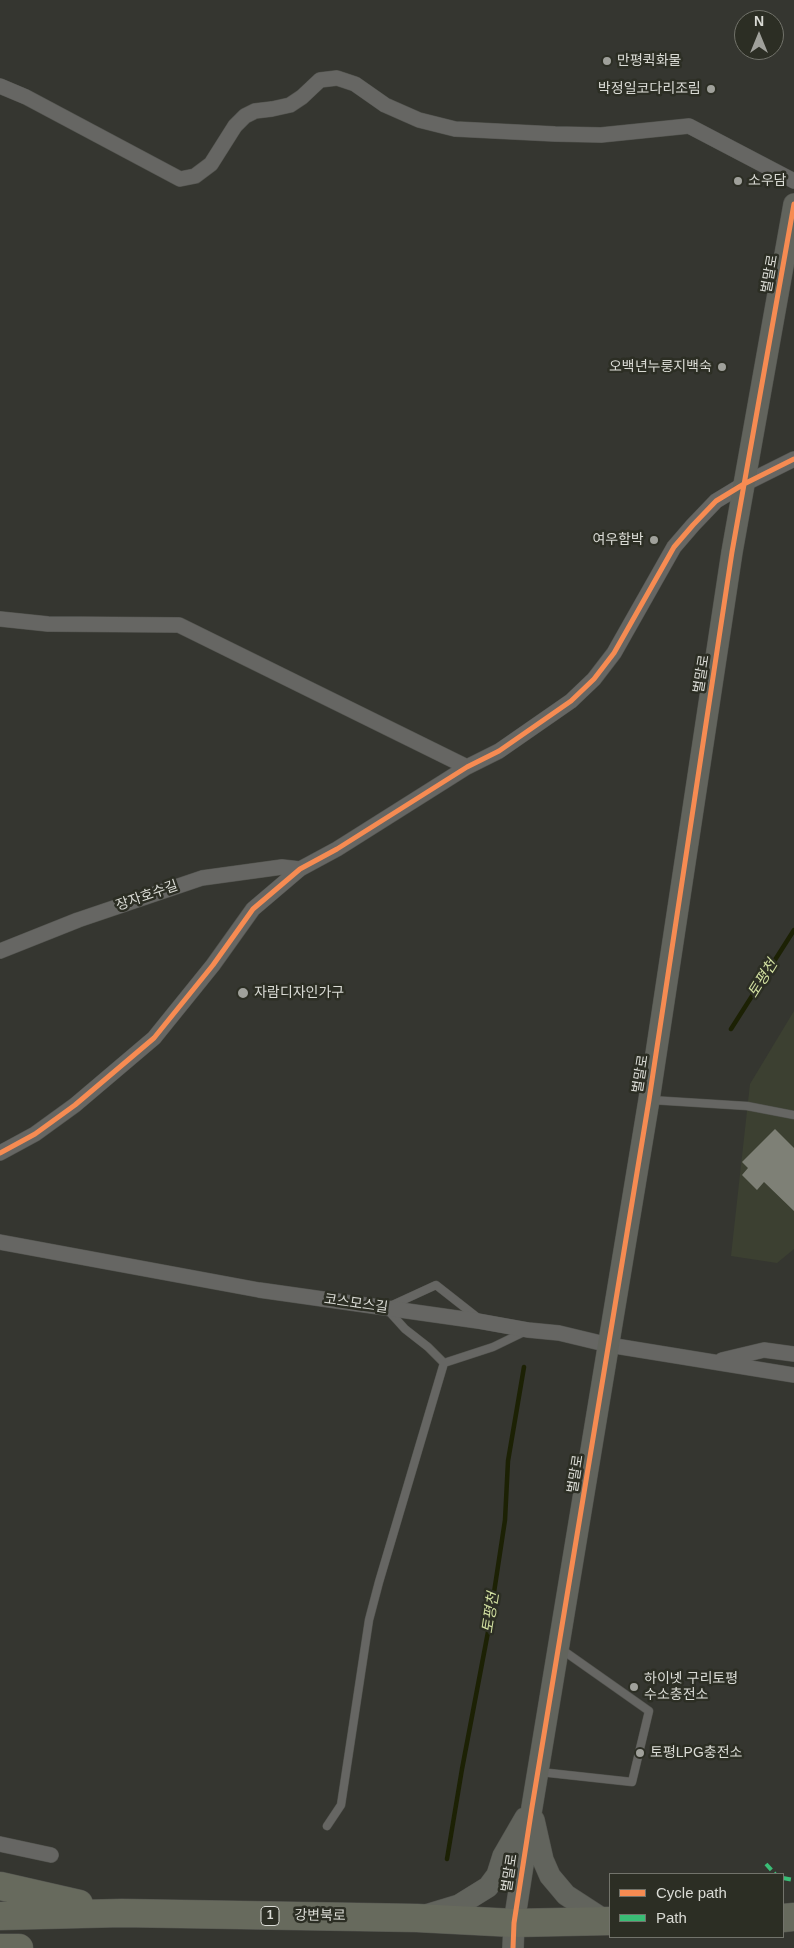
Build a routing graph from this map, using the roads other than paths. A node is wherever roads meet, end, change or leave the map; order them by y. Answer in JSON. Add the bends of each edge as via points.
{"nodes":[{"id":1,"x":0,"y":86,"type":"edge"},
{"id":2,"x":794,"y":181,"type":"edge"},
{"id":3,"x":793,"y":217,"type":"edge"},
{"id":4,"x":794,"y":458,"type":"edge"},
{"id":5,"x":744,"y":484,"type":"junction"},
{"id":6,"x":0,"y":619,"type":"edge"},
{"id":7,"x":467,"y":767,"type":"junction"},
{"id":8,"x":300,"y":869,"type":"junction"},
{"id":9,"x":0,"y":951,"type":"edge"},
{"id":10,"x":649,"y":1100,"type":"junction"},
{"id":11,"x":794,"y":1114,"type":"edge"},
{"id":12,"x":0,"y":1153,"type":"edge"},
{"id":13,"x":0,"y":1242,"type":"edge"},
{"id":14,"x":386,"y":1308,"type":"junction"},
{"id":15,"x":483,"y":1322,"type":"junction"},
{"id":16,"x":528,"y":1330,"type":"junction"},
{"id":17,"x":609,"y":1345,"type":"junction"},
{"id":18,"x":794,"y":1354,"type":"edge"},
{"id":19,"x":713,"y":1362,"type":"junction"},
{"id":20,"x":444,"y":1363,"type":"junction"},
{"id":21,"x":794,"y":1375,"type":"edge"},
{"id":22,"x":558,"y":1647,"type":"junction"},
{"id":23,"x":538,"y":1771,"type":"junction"},
{"id":24,"x":532,"y":1807,"type":"junction"},
{"id":25,"x":327,"y":1826,"type":"dead end"},
{"id":26,"x":0,"y":1844,"type":"edge"},
{"id":27,"x":51,"y":1856,"type":"dead end"},
{"id":28,"x":0,"y":1886,"type":"edge"},
{"id":29,"x":122,"y":1913,"type":"junction"},
{"id":30,"x":0,"y":1916,"type":"edge"},
{"id":31,"x":418,"y":1918,"type":"junction"},
{"id":32,"x":608,"y":1921,"type":"edge"},
{"id":33,"x":513,"y":1935,"type":"edge"},
{"id":34,"x":0,"y":1948,"type":"edge"},
{"id":35,"x":19,"y":1948,"type":"edge"}],
"edges":[{"from":1,"to":2,"type":"street","via":[[180,180],[195,176],[211,164],[235,126],[246,116],[255,111],[290,105],[320,80],[337,78],[355,84],[385,105],[419,120],[455,129],[601,135],[689,126]]},
{"from":3,"to":5,"type":"street","name":"벌말로"},
{"from":4,"to":5,"type":"street"},
{"from":5,"to":7,"type":"street","via":[[716,501],[674,547],[633,622],[594,679],[542,722],[499,751]]},
{"from":5,"to":10,"type":"street","name":"벌말로"},
{"from":6,"to":7,"type":"street","via":[[48,624],[179,626]]},
{"from":7,"to":8,"type":"street"},
{"from":8,"to":9,"type":"street","name":"장자호수길","via":[[282,866],[202,878],[78,920]]},
{"from":8,"to":12,"type":"street","via":[[253,909],[154,1038],[35,1134]]},
{"from":10,"to":11,"type":"lane","via":[[747,1106]]},
{"from":10,"to":17,"type":"street","name":"벌말로"},
{"from":13,"to":14,"type":"street","name":"코스모스길","via":[[250,1288]]},
{"from":14,"to":15,"type":"street","name":"코스모스길"},
{"from":14,"to":15,"type":"lane","via":[[436,1285]]},
{"from":14,"to":20,"type":"lane"},
{"from":15,"to":16,"type":"street","name":"코스모스길"},
{"from":16,"to":17,"type":"street","name":"코스모스길","via":[[558,1333]]},
{"from":16,"to":20,"type":"lane","via":[[493,1347]]},
{"from":17,"to":19,"type":"street","name":"코스모스길"},
{"from":17,"to":22,"type":"street","name":"벌말로"},
{"from":18,"to":19,"type":"street","name":"코스모스길","via":[[764,1350]]},
{"from":19,"to":21,"type":"street","name":"코스모스길"},
{"from":20,"to":25,"type":"lane","via":[[379,1582],[370,1620],[342,1804]]},
{"from":22,"to":23,"type":"street","name":"벌말로"},
{"from":22,"to":23,"type":"lane","via":[[649,1711],[632,1782]]},
{"from":23,"to":24,"type":"street","name":"벌말로"},
{"from":24,"to":31,"type":"street","via":[[488,1887],[459,1905]]},
{"from":24,"to":32,"type":"street","via":[[543,1860],[550,1876],[566,1895]]},
{"from":24,"to":33,"type":"street","name":"벌말로"},
{"from":26,"to":27,"type":"street"},
{"from":28,"to":29,"type":"highway"},
{"from":29,"to":30,"type":"highway","name":"강변북로","number":"1"},
{"from":29,"to":31,"type":"highway","name":"강변북로","number":"1"},
{"from":31,"to":33,"type":"highway","name":"강변북로","number":"1"},
{"from":32,"to":33,"type":"highway","name":"강변북로","number":"1"},
{"from":34,"to":35,"type":"highway"}]}
